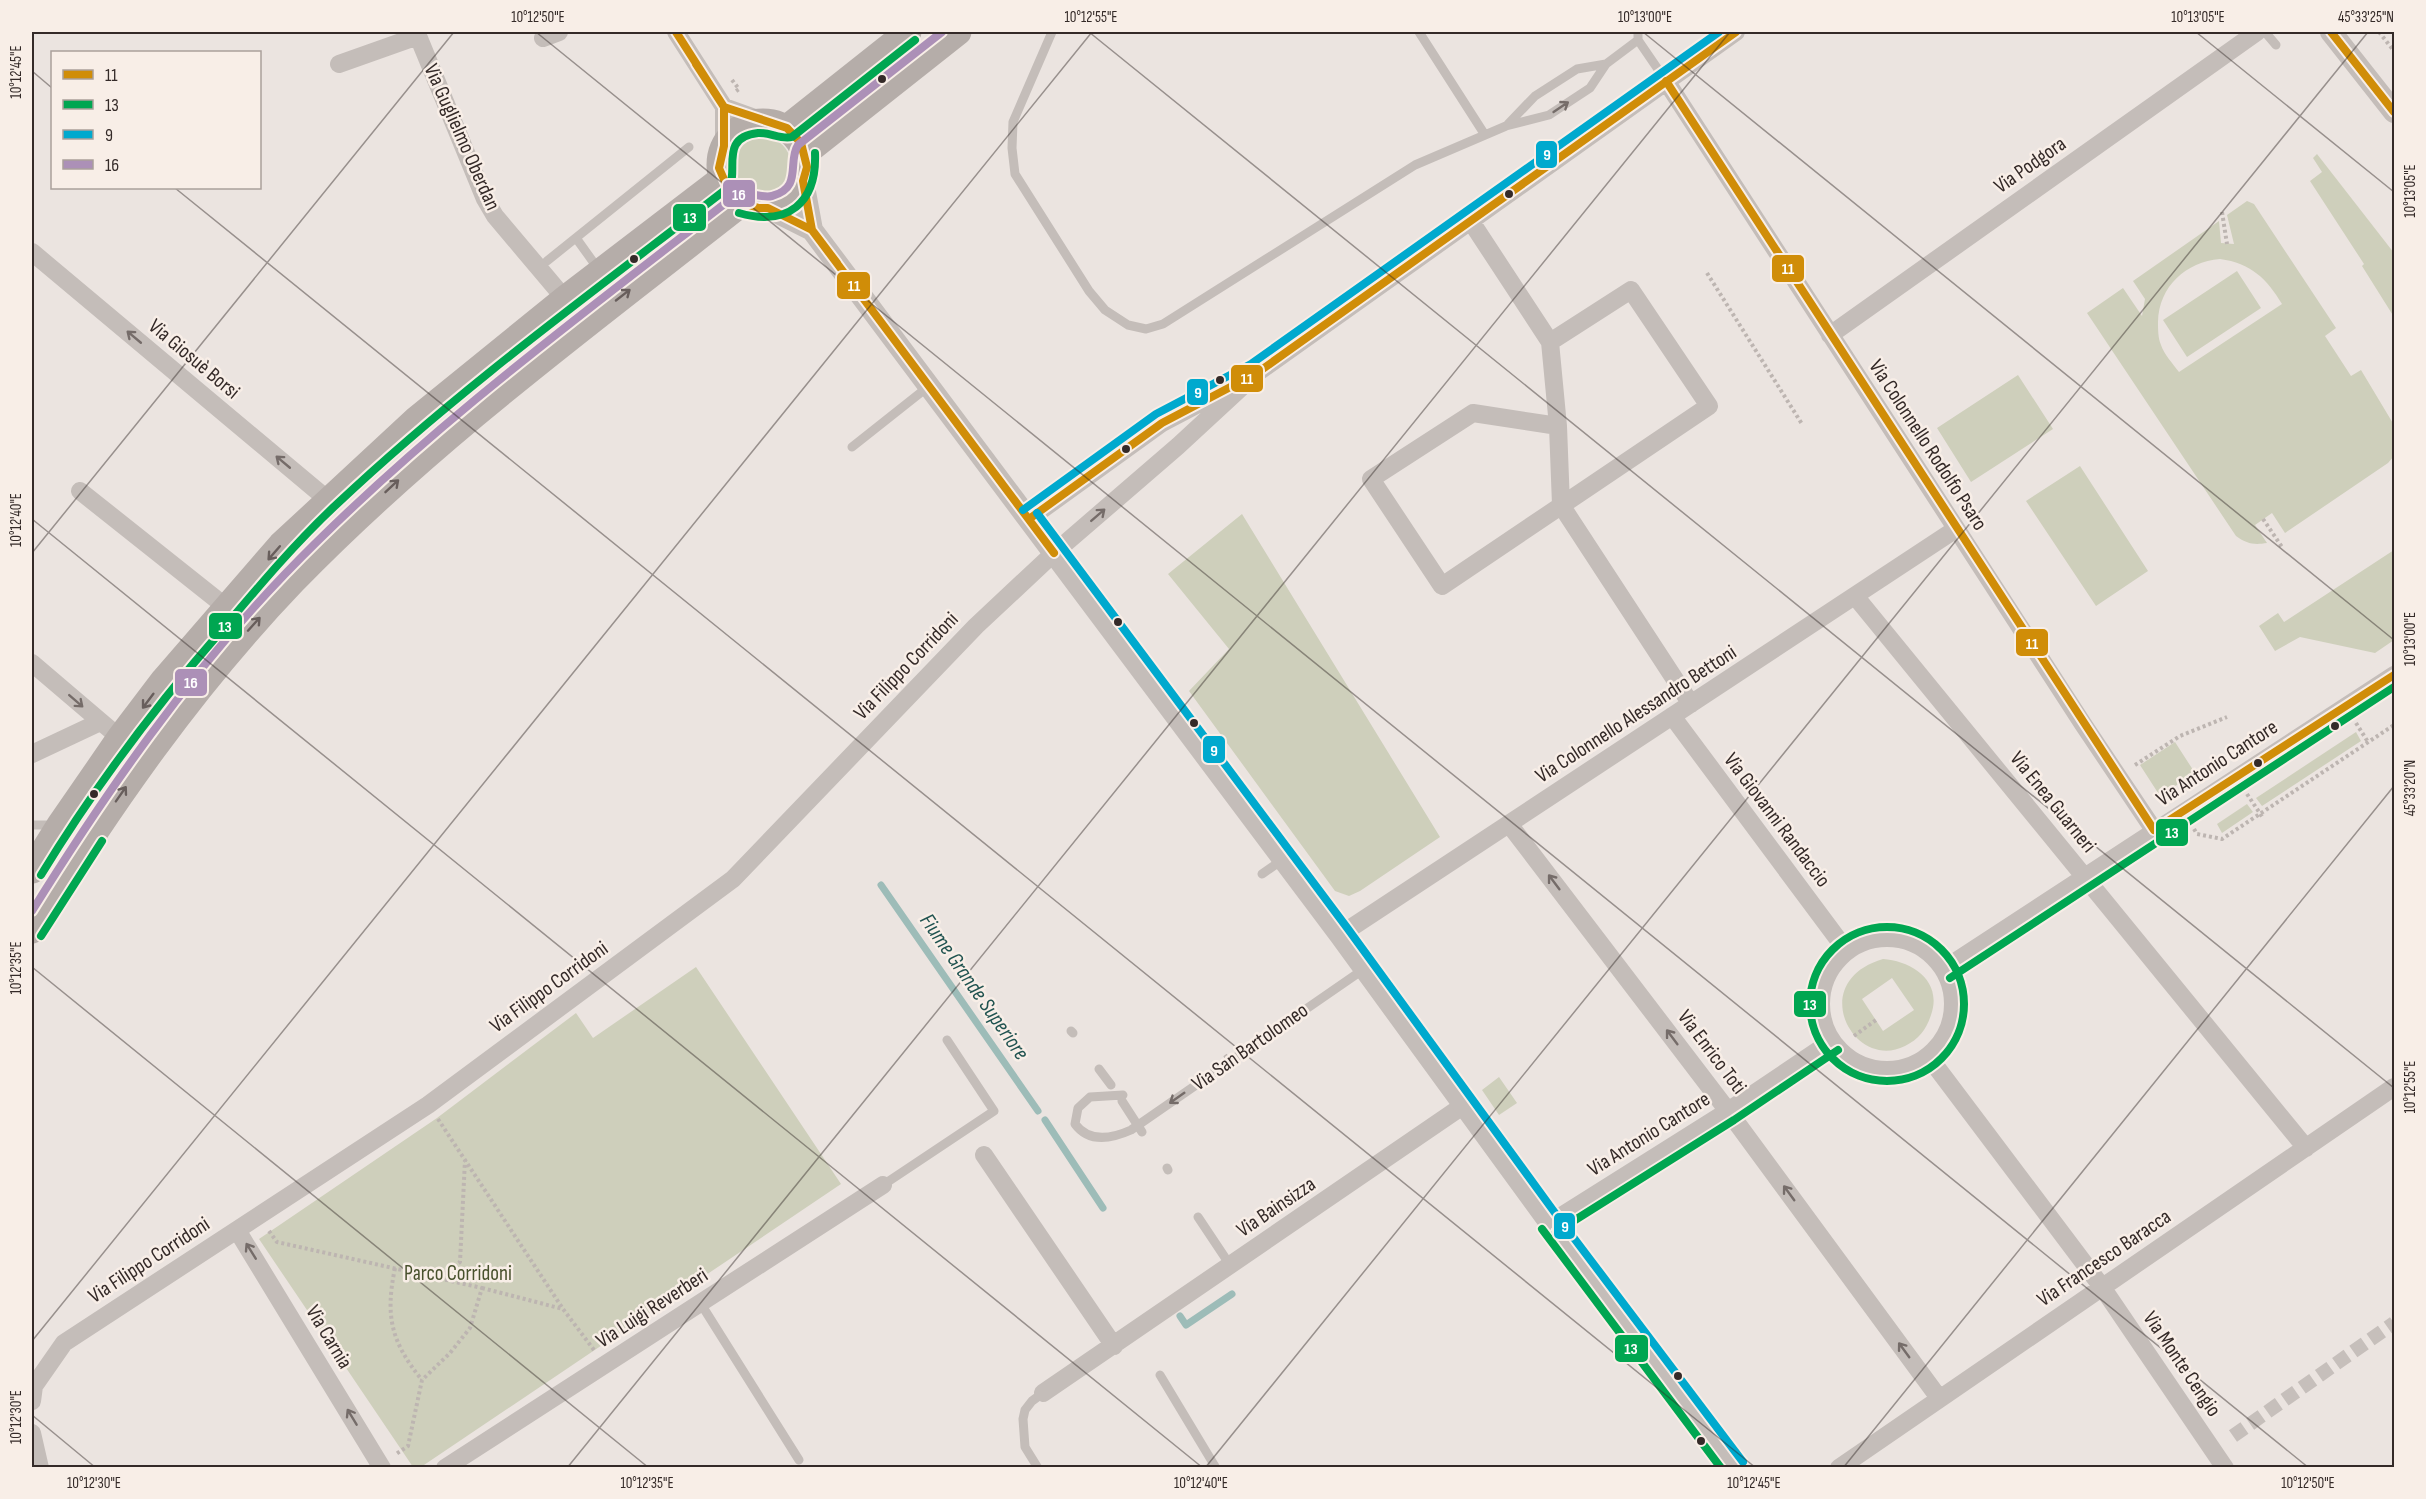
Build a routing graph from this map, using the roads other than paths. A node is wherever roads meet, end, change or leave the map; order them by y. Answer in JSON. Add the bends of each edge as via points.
{"nodes":[{"id":1,"x":676,"y":32,"type":"edge"},
{"id":2,"x":908,"y":32,"type":"edge"},
{"id":3,"x":958,"y":32,"type":"edge"},
{"id":4,"x":1052,"y":32,"type":"edge"},
{"id":5,"x":1419,"y":32,"type":"edge"},
{"id":6,"x":1736,"y":32,"type":"edge"},
{"id":7,"x":2257,"y":32,"type":"edge"},
{"id":8,"x":2265,"y":32,"type":"edge"},
{"id":9,"x":2331,"y":32,"type":"edge"},
{"id":10,"x":1638,"y":36,"type":"edge"},
{"id":11,"x":2276,"y":45,"type":"dead end"},
{"id":12,"x":1606,"y":63,"type":"junction"},
{"id":13,"x":339,"y":64,"type":"dead end"},
{"id":14,"x":1666,"y":81,"type":"junction"},
{"id":15,"x":724,"y":107,"type":"junction"},
{"id":16,"x":2394,"y":112,"type":"edge"},
{"id":17,"x":775,"y":125,"type":"junction"},
{"id":18,"x":1506,"y":126,"type":"junction"},
{"id":19,"x":1485,"y":135,"type":"junction"},
{"id":20,"x":723,"y":146,"type":"junction"},
{"id":21,"x":689,"y":147,"type":"dead end"},
{"id":22,"x":805,"y":153,"type":"junction"},
{"id":23,"x":722,"y":179,"type":"junction"},
{"id":24,"x":804,"y":181,"type":"junction"},
{"id":25,"x":742,"y":203,"type":"junction"},
{"id":26,"x":768,"y":208,"type":"junction"},
{"id":27,"x":1470,"y":220,"type":"junction"},
{"id":28,"x":812,"y":230,"type":"junction"},
{"id":29,"x":576,"y":238,"type":"junction"},
{"id":30,"x":32,"y":252,"type":"edge"},
{"id":31,"x":547,"y":261,"type":"dead end"},
{"id":32,"x":601,"y":272,"type":"junction"},
{"id":33,"x":565,"y":299,"type":"junction"},
{"id":34,"x":1830,"y":335,"type":"junction"},
{"id":35,"x":1550,"y":342,"type":"junction"},
{"id":36,"x":1257,"y":373,"type":"junction"},
{"id":37,"x":929,"y":386,"type":"junction"},
{"id":38,"x":1558,"y":426,"type":"junction"},
{"id":39,"x":852,"y":447,"type":"dead end"},
{"id":40,"x":80,"y":491,"type":"dead end"},
{"id":41,"x":328,"y":500,"type":"junction"},
{"id":42,"x":1561,"y":505,"type":"junction"},
{"id":43,"x":1029,"y":519,"type":"junction"},
{"id":44,"x":1956,"y":529,"type":"junction"},
{"id":45,"x":1054,"y":553,"type":"junction"},
{"id":46,"x":1855,"y":596,"type":"junction"},
{"id":47,"x":226,"y":607,"type":"junction"},
{"id":48,"x":32,"y":663,"type":"edge"},
{"id":49,"x":2394,"y":675,"type":"edge"},
{"id":50,"x":201,"y":687,"type":"junction"},
{"id":51,"x":1691,"y":704,"type":"junction"},
{"id":52,"x":1672,"y":716,"type":"junction"},
{"id":53,"x":111,"y":736,"type":"junction"},
{"id":54,"x":32,"y":754,"type":"edge"},
{"id":55,"x":1509,"y":824,"type":"junction"},
{"id":56,"x":32,"y":825,"type":"edge"},
{"id":57,"x":60,"y":825,"type":"junction"},
{"id":58,"x":2154,"y":830,"type":"junction"},
{"id":59,"x":1283,"y":859,"type":"junction"},
{"id":60,"x":32,"y":870,"type":"edge"},
{"id":61,"x":1262,"y":874,"type":"dead end"},
{"id":62,"x":2085,"y":876,"type":"junction"},
{"id":63,"x":32,"y":930,"type":"edge"},
{"id":64,"x":1340,"y":935,"type":"junction"},
{"id":65,"x":1846,"y":950,"type":"junction"},
{"id":66,"x":1364,"y":969,"type":"junction"},
{"id":67,"x":1944,"y":969,"type":"junction"},
{"id":68,"x":947,"y":1040,"type":"dead end"},
{"id":69,"x":1832,"y":1041,"type":"junction"},
{"id":70,"x":1928,"y":1056,"type":"junction"},
{"id":71,"x":1099,"y":1069,"type":"dead end"},
{"id":72,"x":1111,"y":1085,"type":"dead end"},
{"id":73,"x":2394,"y":1087,"type":"edge"},
{"id":74,"x":1464,"y":1105,"type":"junction"},
{"id":75,"x":1728,"y":1111,"type":"junction"},
{"id":76,"x":1140,"y":1129,"type":"junction"},
{"id":77,"x":2306,"y":1148,"type":"junction"},
{"id":78,"x":984,"y":1155,"type":"dead end"},
{"id":79,"x":883,"y":1185,"type":"joint"},
{"id":80,"x":1198,"y":1216,"type":"dead end"},
{"id":81,"x":1550,"y":1223,"type":"junction"},
{"id":82,"x":237,"y":1230,"type":"junction"},
{"id":83,"x":1230,"y":1265,"type":"junction"},
{"id":84,"x":2102,"y":1287,"type":"junction"},
{"id":85,"x":701,"y":1304,"type":"junction"},
{"id":86,"x":1114,"y":1346,"type":"junction"},
{"id":87,"x":1160,"y":1375,"type":"dead end"},
{"id":88,"x":1043,"y":1393,"type":"joint"},
{"id":89,"x":1939,"y":1398,"type":"junction"},
{"id":90,"x":32,"y":1401,"type":"edge"},
{"id":91,"x":32,"y":1433,"type":"edge"},
{"id":92,"x":799,"y":1460,"type":"dead end"},
{"id":93,"x":381,"y":1466,"type":"edge"},
{"id":94,"x":40,"y":1467,"type":"edge"},
{"id":95,"x":445,"y":1467,"type":"edge"},
{"id":96,"x":1038,"y":1467,"type":"edge"},
{"id":97,"x":1216,"y":1467,"type":"edge"},
{"id":98,"x":1735,"y":1467,"type":"edge"},
{"id":99,"x":1839,"y":1467,"type":"edge"},
{"id":100,"x":2225,"y":1467,"type":"edge"}],
"edges":[{"from":1,"to":15,"type":"street"},
{"from":2,"to":17,"type":"main road"},
{"from":3,"to":22,"type":"main road"},
{"from":4,"to":19,"type":"lane","via":[[1013,123],[1015,174],[1089,291],[1105,310],[1128,325],[1146,329],[1163,324],[1415,165]]},
{"from":5,"to":19,"type":"lane"},
{"from":6,"to":14,"type":"street"},
{"from":7,"to":34,"type":"street","name":"Via Podgora"},
{"from":8,"to":11,"type":"lane"},
{"from":9,"to":16,"type":"street"},
{"from":10,"to":12,"type":"lane"},
{"from":10,"to":14,"type":"lane"},
{"from":12,"to":18,"type":"lane","via":[[1577,69],[1535,96]]},
{"from":18,"to":12,"type":"lane","one_way":true,"via":[[1549,115],[1590,87]]},
{"from":13,"to":33,"type":"street","name":"Via Guglielmo Oberdan","via":[[418,36],[485,199]]},
{"from":14,"to":27,"type":"street"},
{"from":14,"to":34,"type":"street","name":"Via Colonnello Rodolfo Psaro"},
{"from":15,"to":17,"type":"street"},
{"from":15,"to":20,"type":"street"},
{"from":17,"to":20,"type":"main road","via":[[751,123],[740,128]]},
{"from":17,"to":22,"type":"main road","via":[[801,143]]},
{"from":18,"to":19,"type":"lane"},
{"from":20,"to":23,"type":"main road","via":[[719,168]]},
{"from":21,"to":29,"type":"lane"},
{"from":22,"to":24,"type":"main road"},
{"from":23,"to":25,"type":"main road"},
{"from":23,"to":32,"type":"main road"},
{"from":24,"to":26,"type":"main road","via":[[790,199]]},
{"from":24,"to":28,"type":"street"},
{"from":25,"to":26,"type":"main road"},
{"from":50,"to":25,"type":"main road","one_way":true,"via":[[293,581],[441,441]]},
{"from":26,"to":28,"type":"street"},
{"from":27,"to":35,"type":"street"},
{"from":27,"to":36,"type":"street"},
{"from":28,"to":37,"type":"street"},
{"from":29,"to":31,"type":"lane"},
{"from":29,"to":32,"type":"lane"},
{"from":41,"to":30,"type":"street","name":"Via Giosuè Borsi","one_way":true},
{"from":32,"to":33,"type":"main road"},
{"from":33,"to":41,"type":"main road","via":[[417,419]]},
{"from":34,"to":44,"type":"street","name":"Via Colonnello Rodolfo Psaro"},
{"from":35,"to":38,"type":"street"},
{"from":35,"to":42,"type":"street","via":[[1631,290],[1709,406]]},
{"from":36,"to":43,"type":"street","via":[[1162,423]]},
{"from":45,"to":36,"type":"street","name":"Via Filippo Corridoni","one_way":true},
{"from":37,"to":39,"type":"lane"},
{"from":37,"to":43,"type":"street"},
{"from":38,"to":42,"type":"street"},
{"from":38,"to":42,"type":"street","via":[[1473,413],[1371,479],[1442,586]]},
{"from":40,"to":47,"type":"street"},
{"from":41,"to":47,"type":"main road","one_way":true},
{"from":42,"to":51,"type":"street"},
{"from":43,"to":45,"type":"street"},
{"from":44,"to":46,"type":"street","name":"Via Colonnello Alessandro Bettoni"},
{"from":44,"to":58,"type":"street","name":"Via Colonnello Rodolfo Psaro"},
{"from":45,"to":59,"type":"street"},
{"from":45,"to":82,"type":"street","name":"Via Filippo Corridoni","via":[[976,626],[733,879],[428,1105]]},
{"from":46,"to":51,"type":"street","name":"Via Colonnello Alessandro Bettoni"},
{"from":46,"to":62,"type":"street","name":"Via Enea Guarneri"},
{"from":47,"to":53,"type":"main road","one_way":true},
{"from":48,"to":53,"type":"street","one_way":true},
{"from":49,"to":58,"type":"street","name":"Via Antonio Cantore"},
{"from":50,"to":53,"type":"main road","via":[[173,706],[139,746]]},
{"from":63,"to":50,"type":"main road","one_way":true,"via":[[75,861]]},
{"from":51,"to":52,"type":"street","name":"Via Colonnello Alessandro Bettoni"},
{"from":52,"to":55,"type":"street","name":"Via Colonnello Alessandro Bettoni"},
{"from":52,"to":65,"type":"street","name":"Via Giovanni Randaccio"},
{"from":53,"to":54,"type":"street"},
{"from":53,"to":57,"type":"main road"},
{"from":55,"to":64,"type":"street","name":"Via Colonnello Alessandro Bettoni"},
{"from":75,"to":55,"type":"street","name":"Via Enrico Toti","one_way":true},
{"from":56,"to":57,"type":"lane"},
{"from":57,"to":60,"type":"main road"},
{"from":58,"to":62,"type":"street","name":"Via Antonio Cantore"},
{"from":59,"to":61,"type":"lane"},
{"from":59,"to":64,"type":"street"},
{"from":62,"to":67,"type":"street","name":"Via Antonio Cantore"},
{"from":62,"to":77,"type":"street","name":"Via Enea Guarneri"},
{"from":64,"to":66,"type":"street"},
{"from":65,"to":67,"type":"street","via":[[1866,940],[1888,936],[1910,940],[1929,952]]},
{"from":65,"to":69,"type":"street","via":[[1823,983],[1823,1023]]},
{"from":66,"to":74,"type":"street"},
{"from":66,"to":76,"type":"lane","name":"Via San Bartolomeo","one_way":true},
{"from":67,"to":70,"type":"street","via":[[1952,985],[1952,1021],[1944,1038]]},
{"from":68,"to":79,"type":"lane","via":[[994,1111]]},
{"from":69,"to":70,"type":"street","via":[[1843,1054],[1874,1070],[1909,1067]]},
{"from":69,"to":75,"type":"street","name":"Via Antonio Cantore"},
{"from":70,"to":84,"type":"street"},
{"from":71,"to":72,"type":"lane"},
{"from":73,"to":77,"type":"street","name":"Via Francesco Baracca"},
{"from":74,"to":81,"type":"street"},
{"from":74,"to":83,"type":"street","name":"Via Bainsizza"},
{"from":75,"to":81,"type":"street","name":"Via Antonio Cantore"},
{"from":89,"to":75,"type":"street","name":"Via Enrico Toti","one_way":true},
{"from":76,"to":76,"type":"lane","name":"Via San Bartolomeo","via":[[1112,1137],[1090,1137],[1075,1124],[1078,1108],[1090,1097],[1122,1098]]},
{"from":77,"to":84,"type":"street","name":"Via Francesco Baracca"},
{"from":78,"to":86,"type":"street"},
{"from":79,"to":85,"type":"street","name":"Via Luigi Reverberi"},
{"from":80,"to":83,"type":"lane"},
{"from":81,"to":98,"type":"street"},
{"from":82,"to":90,"type":"street","name":"Via Filippo Corridoni","via":[[64,1343],[34,1386]]},
{"from":93,"to":82,"type":"street","name":"Via Carnia","one_way":true},
{"from":83,"to":86,"type":"street","name":"Via Bainsizza"},
{"from":84,"to":89,"type":"street","name":"Via Francesco Baracca"},
{"from":84,"to":100,"type":"street","name":"Via Monte Cengio"},
{"from":85,"to":92,"type":"lane"},
{"from":85,"to":95,"type":"street","name":"Via Luigi Reverberi"},
{"from":86,"to":88,"type":"street","name":"Via Bainsizza"},
{"from":87,"to":97,"type":"lane"},
{"from":88,"to":96,"type":"lane","name":"Via Bainsizza","via":[[1025,1410],[1023,1419],[1025,1447]]},
{"from":89,"to":99,"type":"street","name":"Via Francesco Baracca"},
{"from":91,"to":94,"type":"street"}]}
